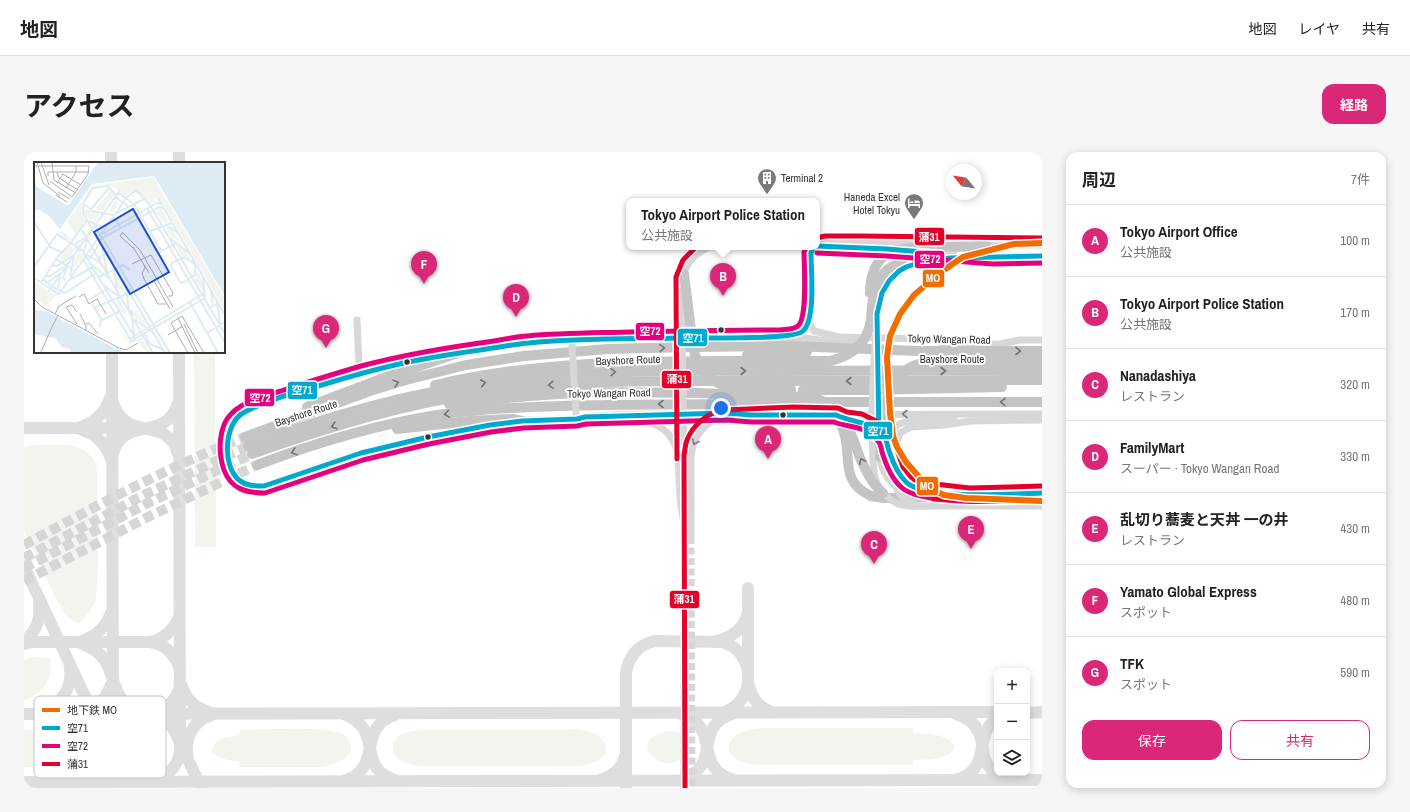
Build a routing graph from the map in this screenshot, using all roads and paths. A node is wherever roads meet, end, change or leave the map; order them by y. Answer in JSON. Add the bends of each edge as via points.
{"nodes":[{"id":1,"x":820,"y":245,"type":"edge"},
{"id":2,"x":1042,"y":245,"type":"edge"},
{"id":3,"x":820,"y":246,"type":"edge"},
{"id":4,"x":986,"y":246,"type":"junction"},
{"id":5,"x":703,"y":250,"type":"edge"},
{"id":6,"x":813,"y":250,"type":"edge"},
{"id":7,"x":1042,"y":256,"type":"edge"},
{"id":8,"x":994,"y":257,"type":"junction"},
{"id":9,"x":935,"y":260,"type":"junction"},
{"id":10,"x":684,"y":274,"type":"joint"},
{"id":11,"x":871,"y":305,"type":"junction"},
{"id":12,"x":357,"y":320,"type":"dead end"},
{"id":13,"x":809,"y":323,"type":"junction"},
{"id":14,"x":874,"y":323,"type":"junction"},
{"id":15,"x":686,"y":330,"type":"junction"},
{"id":16,"x":1042,"y":336,"type":"edge"},
{"id":17,"x":780,"y":338,"type":"junction"},
{"id":18,"x":1042,"y":340,"type":"edge"},
{"id":19,"x":573,"y":343,"type":"junction"},
{"id":20,"x":839,"y":348,"type":"junction"},
{"id":21,"x":1042,"y":351,"type":"edge"},
{"id":22,"x":461,"y":352,"type":"junction"},
{"id":23,"x":1042,"y":361,"type":"edge"},
{"id":24,"x":609,"y":362,"type":"junction"},
{"id":25,"x":359,"y":366,"type":"junction"},
{"id":26,"x":1042,"y":370,"type":"edge"},
{"id":27,"x":369,"y":372,"type":"junction"},
{"id":28,"x":349,"y":377,"type":"junction"},
{"id":29,"x":1042,"y":380,"type":"edge"},
{"id":30,"x":1042,"y":385,"type":"edge"},
{"id":31,"x":598,"y":392,"type":"junction"},
{"id":32,"x":772,"y":397,"type":"junction"},
{"id":33,"x":783,"y":402,"type":"junction"},
{"id":34,"x":1042,"y":402,"type":"edge"},
{"id":35,"x":349,"y":412,"type":"junction"},
{"id":36,"x":1042,"y":414,"type":"edge"},
{"id":37,"x":577,"y":415,"type":"junction"},
{"id":38,"x":751,"y":415,"type":"junction"},
{"id":39,"x":372,"y":416,"type":"junction"},
{"id":40,"x":836,"y":416,"type":"junction"},
{"id":41,"x":1042,"y":420,"type":"edge"},
{"id":42,"x":522,"y":421,"type":"junction"},
{"id":43,"x":971,"y":421,"type":"junction"},
{"id":44,"x":250,"y":443,"type":"junction"},
{"id":45,"x":318,"y":444,"type":"junction"},
{"id":46,"x":880,"y":457,"type":"junction"},
{"id":47,"x":891,"y":457,"type":"junction"},
{"id":48,"x":257,"y":465,"type":"tunnel mouth"},
{"id":49,"x":883,"y":493,"type":"junction"},
{"id":50,"x":1042,"y":494,"type":"edge"},
{"id":51,"x":970,"y":495,"type":"junction"},
{"id":52,"x":940,"y":497,"type":"junction"},
{"id":53,"x":934,"y":506,"type":"junction"},
{"id":54,"x":1042,"y":506,"type":"edge"},
{"id":55,"x":684,"y":522,"type":"junction"}],
"edges":[{"from":1,"to":4,"type":"street","bridge":true},
{"from":2,"to":4,"type":"street"},
{"from":3,"to":8,"type":"street"},
{"from":4,"to":11,"type":"highway","bridge":true,"via":[[903,248],[885,255],[876,265],[872,275]]},
{"from":5,"to":10,"type":"street","via":[[693,258]]},
{"from":6,"to":13,"type":"street"},
{"from":7,"to":8,"type":"street"},
{"from":8,"to":9,"type":"street"},
{"from":9,"to":11,"type":"highway","via":[[909,260],[891,268],[876,285]]},
{"from":9,"to":14,"type":"street","via":[[905,267],[892,276],[882,292]]},
{"from":10,"to":15,"type":"highway"},
{"from":11,"to":14,"type":"highway"},
{"from":12,"to":25,"type":"street"},
{"from":13,"to":16,"type":"street","via":[[814,331],[845,338],[1000,340],[1018,336]]},
{"from":13,"to":17,"type":"street","via":[[800,333]]},
{"from":14,"to":24,"type":"highway","bridge":true,"via":[[860,346],[852,353],[830,361]]},
{"from":14,"to":46,"type":"street","bridge":true},
{"from":14,"to":49,"type":"street","bridge":true,"via":[[873,465],[875,478]]},
{"from":15,"to":30,"type":"highway","bridge":true,"via":[[700,367],[708,377],[720,385],[741,389],[955,389]]},
{"from":15,"to":55,"type":"street","bridge":true},
{"from":17,"to":18,"type":"street","via":[[923,347]]},
{"from":17,"to":19,"type":"street","via":[[671,338]]},
{"from":19,"to":22,"type":"street","via":[[525,344]]},
{"from":19,"to":37,"type":"street","bridge":true},
{"from":20,"to":21,"type":"highway","name":"Tokyo Wangan Road","one_way":true},
{"from":20,"to":24,"type":"highway","via":[[770,355],[642,357]]},
{"from":44,"to":20,"type":"highway","name":"Tokyo Wangan Road","one_way":true,"via":[[370,390],[466,365],[524,356],[638,348]]},
{"from":22,"to":27,"type":"street"},
{"from":22,"to":44,"type":"highway","via":[[322,401],[265,426]]},
{"from":23,"to":46,"type":"highway","bridge":true,"via":[[925,363],[907,369],[897,377],[890,389]]},
{"from":24,"to":35,"type":"highway","via":[[473,376],[373,400]]},
{"from":25,"to":27,"type":"street"},
{"from":25,"to":28,"type":"street"},
{"from":35,"to":26,"type":"highway","name":"Bayshore Route","one_way":true,"via":[[454,388],[575,374],[679,371]]},
{"from":27,"to":28,"type":"street"},
{"from":28,"to":42,"type":"street","via":[[291,395],[240,415],[231,426],[228,435],[229,464],[236,478],[252,486],[264,486],[396,445],[449,432]]},
{"from":29,"to":39,"type":"highway","name":"Bayshore Route","one_way":true,"via":[[679,380],[583,383],[475,394],[399,408]]},
{"from":31,"to":32,"type":"highway"},
{"from":31,"to":33,"type":"highway","via":[[640,397],[702,396]]},
{"from":31,"to":39,"type":"highway","via":[[507,398]]},
{"from":49,"to":32,"type":"highway","one_way":true,"bridge":true,"via":[[872,481],[845,421],[835,408],[813,397]]},
{"from":32,"to":52,"type":"highway","bridge":true,"via":[[818,403],[835,414],[844,430],[852,479],[860,490],[871,496],[884,498]]},
{"from":34,"to":33,"type":"highway","name":"Tokyo Wangan Road","one_way":true},
{"from":33,"to":45,"type":"highway","name":"Tokyo Wangan Road","one_way":true,"via":[[587,405],[487,410],[416,419]]},
{"from":35,"to":44,"type":"highway","name":"Bayshore Route"},
{"from":36,"to":40,"type":"street","one_way":true},
{"from":37,"to":38,"type":"street"},
{"from":37,"to":42,"type":"street"},
{"from":37,"to":55,"type":"street","via":[[585,421],[646,421],[666,432],[675,446],[678,458],[680,510]]},
{"from":38,"to":40,"type":"street"},
{"from":38,"to":55,"type":"street","one_way":true,"via":[[718,418],[702,429],[693,443],[688,537]]},
{"from":39,"to":44,"type":"highway","name":"Bayshore Route","one_way":true,"via":[[326,429]]},
{"from":40,"to":47,"type":"street","via":[[860,421],[877,429],[886,439]]},
{"from":41,"to":43,"type":"street"},
{"from":42,"to":45,"type":"highway","via":[[437,424],[395,429]]},
{"from":43,"to":47,"type":"street","via":[[914,420],[900,423],[890,438]]},
{"from":43,"to":53,"type":"street","bridge":true,"via":[[911,427],[900,433],[896,444],[895,480],[898,492],[903,499],[912,503]]},
{"from":45,"to":48,"type":"highway","name":"Tokyo Wangan Road","one_way":true},
{"from":46,"to":52,"type":"street","via":[[887,477],[900,490]]},
{"from":47,"to":51,"type":"street","via":[[901,477],[912,486]]},
{"from":49,"to":53,"type":"street","bridge":true,"via":[[898,504]]},
{"from":50,"to":51,"type":"street"},
{"from":51,"to":52,"type":"street"},
{"from":53,"to":54,"type":"street"}]}
